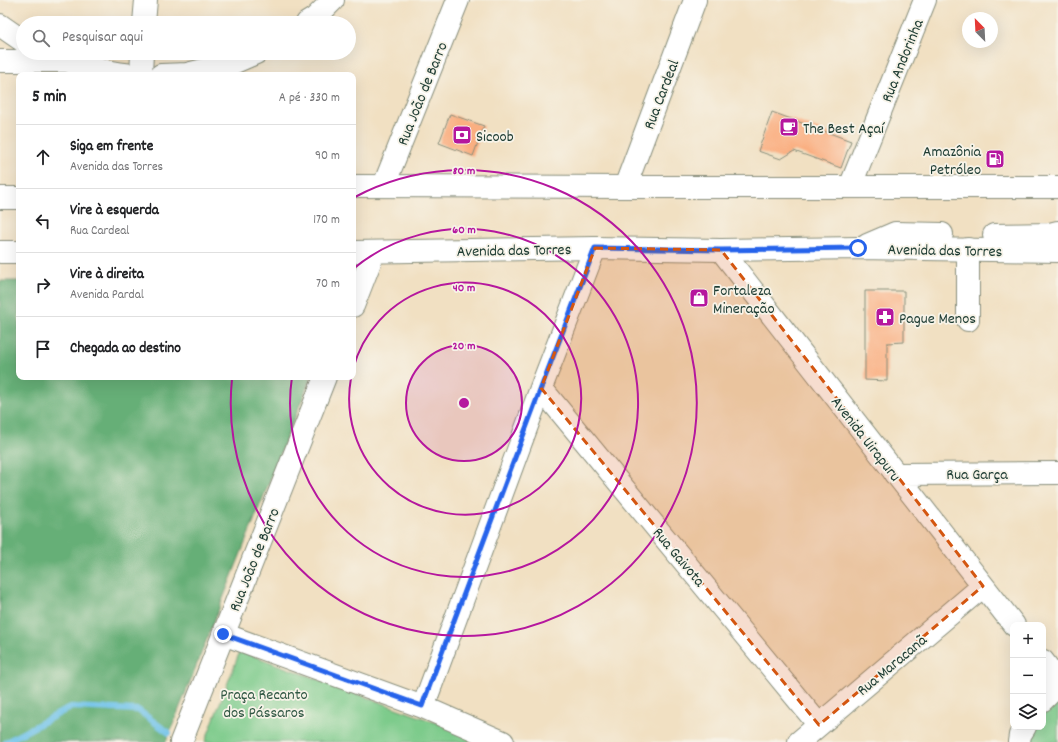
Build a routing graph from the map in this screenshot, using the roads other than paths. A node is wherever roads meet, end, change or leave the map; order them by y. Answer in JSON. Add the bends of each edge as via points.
{"nodes":[{"id":1,"x":146,"y":0,"type":"edge"},
{"id":2,"x":332,"y":0,"type":"edge"},
{"id":3,"x":458,"y":0,"type":"edge"},
{"id":4,"x":695,"y":0,"type":"edge"},
{"id":5,"x":925,"y":0,"type":"edge"},
{"id":6,"x":145,"y":16,"type":"edge"},
{"id":7,"x":317,"y":16,"type":"edge"},
{"id":8,"x":0,"y":25,"type":"edge"},
{"id":9,"x":16,"y":36,"type":"edge"},
{"id":10,"x":22,"y":60,"type":"edge"},
{"id":11,"x":66,"y":60,"type":"edge"},
{"id":12,"x":142,"y":60,"type":"edge"},
{"id":13,"x":240,"y":60,"type":"edge"},
{"id":14,"x":0,"y":62,"type":"edge"},
{"id":15,"x":110,"y":72,"type":"edge"},
{"id":16,"x":141,"y":72,"type":"edge"},
{"id":17,"x":195,"y":72,"type":"edge"},
{"id":18,"x":384,"y":185,"type":"junction"},
{"id":19,"x":0,"y":186,"type":"edge"},
{"id":20,"x":16,"y":186,"type":"edge"},
{"id":21,"x":356,"y":186,"type":"edge"},
{"id":22,"x":625,"y":187,"type":"junction"},
{"id":23,"x":850,"y":187,"type":"junction"},
{"id":24,"x":1058,"y":187,"type":"edge"},
{"id":25,"x":0,"y":198,"type":"edge"},
{"id":26,"x":16,"y":198,"type":"edge"},
{"id":27,"x":1058,"y":232,"type":"edge"},
{"id":28,"x":595,"y":248,"type":"junction"},
{"id":29,"x":858,"y":248,"type":"junction"},
{"id":30,"x":968,"y":249,"type":"junction"},
{"id":31,"x":721,"y":250,"type":"junction"},
{"id":32,"x":1058,"y":251,"type":"edge"},
{"id":33,"x":0,"y":252,"type":"edge"},
{"id":34,"x":16,"y":252,"type":"edge"},
{"id":35,"x":364,"y":252,"type":"edge"},
{"id":36,"x":356,"y":291,"type":"edge"},
{"id":37,"x":968,"y":320,"type":"dead end"},
{"id":38,"x":324,"y":380,"type":"edge"},
{"id":39,"x":541,"y":388,"type":"junction"},
{"id":40,"x":1058,"y":473,"type":"edge"},
{"id":41,"x":895,"y":474,"type":"junction"},
{"id":42,"x":983,"y":586,"type":"junction"},
{"id":43,"x":1012,"y":622,"type":"edge"},
{"id":44,"x":223,"y":634,"type":"junction"},
{"id":45,"x":1046,"y":665,"type":"edge"},
{"id":46,"x":1058,"y":681,"type":"edge"},
{"id":47,"x":1058,"y":685,"type":"edge"},
{"id":48,"x":1046,"y":697,"type":"edge"},
{"id":49,"x":422,"y":706,"type":"junction"},
{"id":50,"x":819,"y":725,"type":"junction"},
{"id":51,"x":1023,"y":730,"type":"edge"},
{"id":52,"x":181,"y":742,"type":"edge"},
{"id":53,"x":502,"y":742,"type":"edge"},
{"id":54,"x":799,"y":742,"type":"edge"},
{"id":55,"x":1019,"y":742,"type":"edge"}],
"edges":[{"from":1,"to":6,"type":"street"},
{"from":2,"to":7,"type":"street"},
{"from":3,"to":18,"type":"street","name":"Rua João de Barro"},
{"from":4,"to":22,"type":"street","name":"Rua Cardeal"},
{"from":5,"to":23,"type":"street","name":"Rua Andorinha"},
{"from":8,"to":9,"type":"street"},
{"from":10,"to":14,"type":"street"},
{"from":11,"to":15,"type":"street"},
{"from":12,"to":16,"type":"street"},
{"from":13,"to":17,"type":"street"},
{"from":18,"to":21,"type":"street"},
{"from":18,"to":22,"type":"street"},
{"from":19,"to":20,"type":"street"},
{"from":22,"to":23,"type":"street"},
{"from":23,"to":24,"type":"street"},
{"from":25,"to":26,"type":"street"},
{"from":27,"to":29,"type":"street","via":[[1005,235],[895,233]]},
{"from":28,"to":31,"type":"street","name":"Avenida das Torres"},
{"from":28,"to":35,"type":"street","name":"Avenida das Torres"},
{"from":28,"to":39,"type":"street"},
{"from":29,"to":30,"type":"street","name":"Avenida das Torres"},
{"from":29,"to":31,"type":"street","name":"Avenida das Torres"},
{"from":30,"to":32,"type":"street","name":"Avenida das Torres"},
{"from":30,"to":37,"type":"street"},
{"from":31,"to":41,"type":"street","name":"Avenida Uirapuru"},
{"from":33,"to":34,"type":"street"},
{"from":35,"to":36,"type":"street"},
{"from":38,"to":44,"type":"street","name":"Rua João de Barro"},
{"from":39,"to":49,"type":"street"},
{"from":39,"to":50,"type":"street","name":"Rua Gaivota"},
{"from":40,"to":41,"type":"street","name":"Rua Garça"},
{"from":41,"to":42,"type":"street","name":"Avenida Uirapuru"},
{"from":42,"to":43,"type":"street","name":"Avenida Uirapuru"},
{"from":42,"to":50,"type":"street","name":"Rua Maracanã"},
{"from":44,"to":49,"type":"street"},
{"from":44,"to":52,"type":"street","name":"Rua João de Barro"},
{"from":45,"to":46,"type":"street"},
{"from":47,"to":48,"type":"street"},
{"from":49,"to":53,"type":"street"},
{"from":50,"to":54,"type":"street","name":"Rua Maracanã"},
{"from":51,"to":55,"type":"street"}]}
